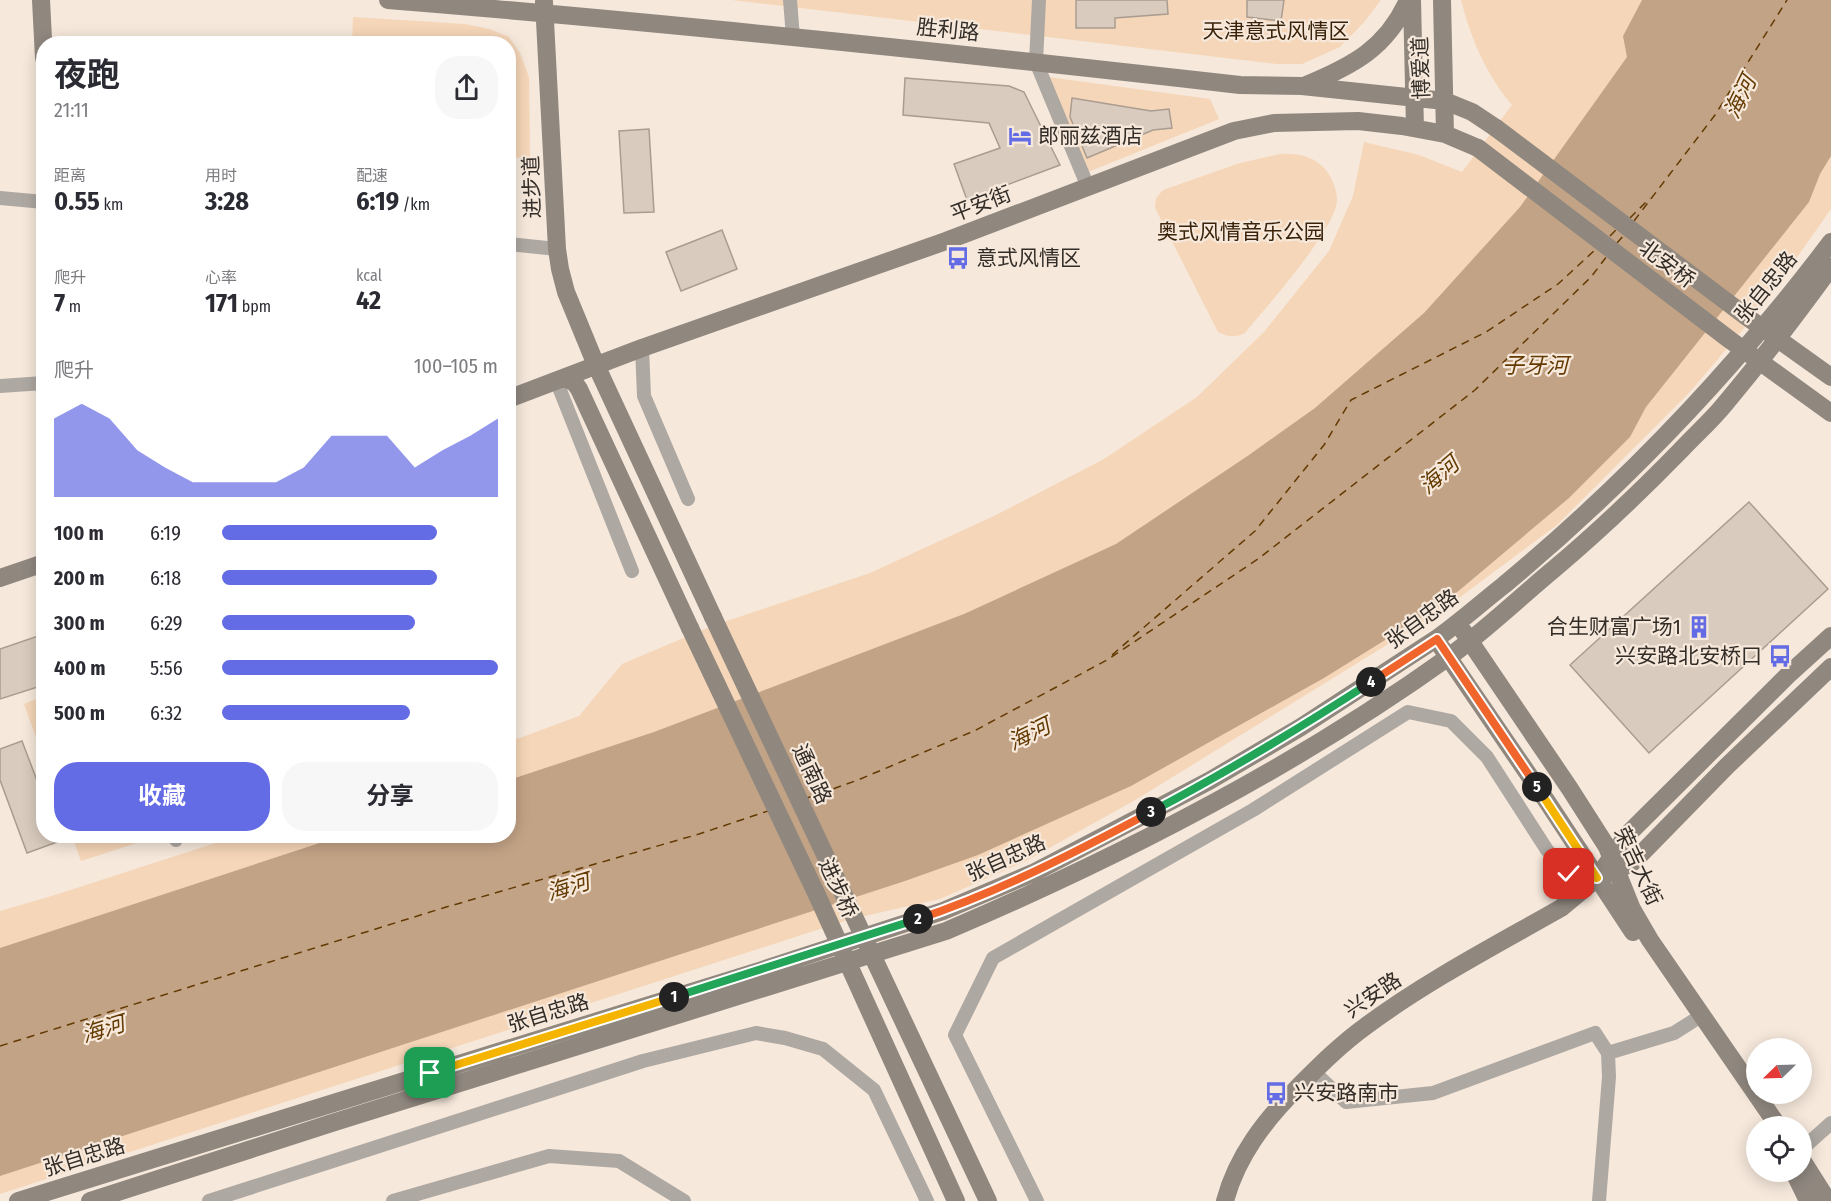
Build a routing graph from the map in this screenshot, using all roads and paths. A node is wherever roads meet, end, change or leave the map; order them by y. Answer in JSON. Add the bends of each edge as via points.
{"nodes":[{"id":1,"x":41,"y":0,"type":"edge"},
{"id":2,"x":388,"y":0,"type":"edge"},
{"id":3,"x":790,"y":0,"type":"edge"},
{"id":4,"x":1039,"y":0,"type":"edge"},
{"id":5,"x":1410,"y":0,"type":"edge"},
{"id":6,"x":1442,"y":0,"type":"edge"},
{"id":7,"x":544,"y":6,"type":"edge"},
{"id":8,"x":43,"y":36,"type":"edge"},
{"id":9,"x":793,"y":37,"type":"junction"},
{"id":10,"x":1036,"y":62,"type":"junction"},
{"id":11,"x":1443,"y":66,"type":"junction"},
{"id":12,"x":1302,"y":86,"type":"junction"},
{"id":13,"x":1424,"y":108,"type":"junction"},
{"id":14,"x":1472,"y":112,"type":"junction"},
{"id":15,"x":1496,"y":128,"type":"joint"},
{"id":16,"x":1088,"y":187,"type":"junction"},
{"id":17,"x":0,"y":198,"type":"edge"},
{"id":18,"x":36,"y":200,"type":"edge"},
{"id":19,"x":1831,"y":242,"type":"edge"},
{"id":20,"x":516,"y":245,"type":"edge"},
{"id":21,"x":557,"y":249,"type":"junction"},
{"id":22,"x":1831,"y":267,"type":"edge"},
{"id":23,"x":642,"y":348,"type":"junction"},
{"id":24,"x":596,"y":365,"type":"junction"},
{"id":25,"x":1831,"y":377,"type":"edge"},
{"id":26,"x":559,"y":379,"type":"junction"},
{"id":27,"x":36,"y":384,"type":"edge"},
{"id":28,"x":0,"y":386,"type":"edge"},
{"id":29,"x":516,"y":396,"type":"edge"},
{"id":30,"x":1831,"y":413,"type":"edge"},
{"id":31,"x":688,"y":499,"type":"dead end"},
{"id":32,"x":36,"y":566,"type":"edge"},
{"id":33,"x":632,"y":571,"type":"dead end"},
{"id":34,"x":0,"y":578,"type":"edge"},
{"id":35,"x":1458,"y":624,"type":"junction"},
{"id":36,"x":1831,"y":636,"type":"edge"},
{"id":37,"x":1437,"y":639,"type":"junction"},
{"id":38,"x":1470,"y":641,"type":"junction"},
{"id":39,"x":1448,"y":657,"type":"junction"},
{"id":40,"x":1831,"y":667,"type":"edge"},
{"id":41,"x":1614,"y":864,"type":"junction"},
{"id":42,"x":1597,"y":878,"type":"junction"},
{"id":43,"x":1693,"y":1021,"type":"junction"},
{"id":44,"x":1608,"y":1053,"type":"junction"},
{"id":45,"x":1313,"y":1071,"type":"junction"},
{"id":46,"x":1759,"y":1116,"type":"edge"},
{"id":47,"x":1771,"y":1116,"type":"edge"},
{"id":48,"x":1831,"y":1123,"type":"edge"},
{"id":49,"x":1812,"y":1140,"type":"edge"},
{"id":50,"x":1812,"y":1176,"type":"edge"},
{"id":51,"x":1799,"y":1182,"type":"edge"},
{"id":52,"x":18,"y":1201,"type":"edge"},
{"id":53,"x":90,"y":1201,"type":"edge"},
{"id":54,"x":209,"y":1201,"type":"edge"},
{"id":55,"x":393,"y":1201,"type":"edge"},
{"id":56,"x":684,"y":1201,"type":"edge"},
{"id":57,"x":927,"y":1201,"type":"edge"},
{"id":58,"x":956,"y":1201,"type":"edge"},
{"id":59,"x":988,"y":1201,"type":"edge"},
{"id":60,"x":1037,"y":1201,"type":"edge"},
{"id":61,"x":1225,"y":1201,"type":"edge"},
{"id":62,"x":1599,"y":1201,"type":"edge"},
{"id":63,"x":1808,"y":1201,"type":"edge"},
{"id":64,"x":1828,"y":1201,"type":"edge"}],
"edges":[{"from":1,"to":8,"type":"street"},
{"from":2,"to":7,"type":"street","name":"胜利路"},
{"from":3,"to":9,"type":"street"},
{"from":4,"to":10,"type":"street"},
{"from":5,"to":12,"type":"street","via":[[1390,31],[1366,55]]},
{"from":5,"to":13,"type":"street","name":"博爱道"},
{"from":6,"to":11,"type":"street","name":"博爱道"},
{"from":7,"to":9,"type":"street","name":"胜利路"},
{"from":7,"to":21,"type":"street","name":"进步道"},
{"from":9,"to":10,"type":"street","name":"胜利路"},
{"from":10,"to":12,"type":"street","name":"胜利路","via":[[1240,84]]},
{"from":10,"to":16,"type":"street"},
{"from":11,"to":13,"type":"street","via":[[1440,84]]},
{"from":11,"to":14,"type":"street","via":[[1462,103]]},
{"from":12,"to":13,"type":"street","name":"胜利路"},
{"from":13,"to":14,"type":"street","name":"胜利路"},
{"from":13,"to":16,"type":"street","name":"平安街","via":[[1396,125],[1292,122],[1234,131]]},
{"from":13,"to":30,"type":"street","name":"北安桥","bridge":true,"via":[[1445,134],[1478,147]]},
{"from":14,"to":15,"type":"street","name":"胜利路"},
{"from":15,"to":25,"type":"street","name":"北安桥","bridge":true},
{"from":16,"to":23,"type":"street","name":"平安街","via":[[903,257]]},
{"from":17,"to":18,"type":"street"},
{"from":19,"to":35,"type":"street","name":"张自忠路","via":[[1712,388],[1623,480]]},
{"from":20,"to":21,"type":"street"},
{"from":21,"to":24,"type":"street","name":"进步道","via":[[566,292]]},
{"from":22,"to":38,"type":"street","name":"张自忠路","via":[[1723,407],[1581,547]]},
{"from":23,"to":24,"type":"street","name":"平安街"},
{"from":23,"to":31,"type":"street","via":[[644,396]]},
{"from":24,"to":26,"type":"street","name":"平安街"},
{"from":24,"to":59,"type":"street","name":"通南路","bridge":true},
{"from":26,"to":29,"type":"street","name":"平安街"},
{"from":26,"to":33,"type":"street"},
{"from":26,"to":58,"type":"street","name":"进步桥","bridge":true,"via":[[574,382],[579,389]]},
{"from":27,"to":28,"type":"street"},
{"from":32,"to":34,"type":"street"},
{"from":35,"to":37,"type":"street","name":"张自忠路"},
{"from":35,"to":38,"type":"street","name":"荣吉大街"},
{"from":36,"to":41,"type":"street","via":[[1626,836]]},
{"from":37,"to":39,"type":"street","name":"荣吉大街"},
{"from":37,"to":52,"type":"street","name":"张自忠路","via":[[1209,781],[1035,872],[943,910],[747,975]]},
{"from":38,"to":39,"type":"street","name":"张自忠路"},
{"from":38,"to":41,"type":"street","name":"荣吉大街","via":[[1570,789]]},
{"from":39,"to":42,"type":"street","name":"荣吉大街"},
{"from":39,"to":53,"type":"street","name":"张自忠路","via":[[1220,800],[1032,894],[946,930]]},
{"from":40,"to":41,"type":"street","name":"兴安路","via":[[1632,863]]},
{"from":41,"to":42,"type":"street","name":"兴安路"},
{"from":41,"to":47,"type":"street","name":"荣吉大街","via":[[1650,940]]},
{"from":42,"to":43,"type":"street","name":"荣吉大街"},
{"from":42,"to":45,"type":"street","name":"兴安路","via":[[1561,908],[1385,1012]]},
{"from":42,"to":60,"type":"street","via":[[1569,874],[1547,850],[1487,757],[1451,721],[1408,712],[1254,810],[993,958],[956,1035]]},
{"from":43,"to":44,"type":"street","via":[[1674,1033]]},
{"from":43,"to":46,"type":"street","name":"荣吉大街"},
{"from":44,"to":45,"type":"street","via":[[1596,1033],[1433,1093],[1346,1102]]},
{"from":44,"to":62,"type":"street"},
{"from":45,"to":61,"type":"street","name":"兴安路","via":[[1278,1107],[1244,1153]]},
{"from":48,"to":49,"type":"street"},
{"from":50,"to":64,"type":"street"},
{"from":51,"to":63,"type":"street"},
{"from":54,"to":57,"type":"street","via":[[643,1061],[756,1034],[823,1049],[874,1090]]},
{"from":55,"to":56,"type":"street","via":[[549,1156],[619,1161]]}]}
